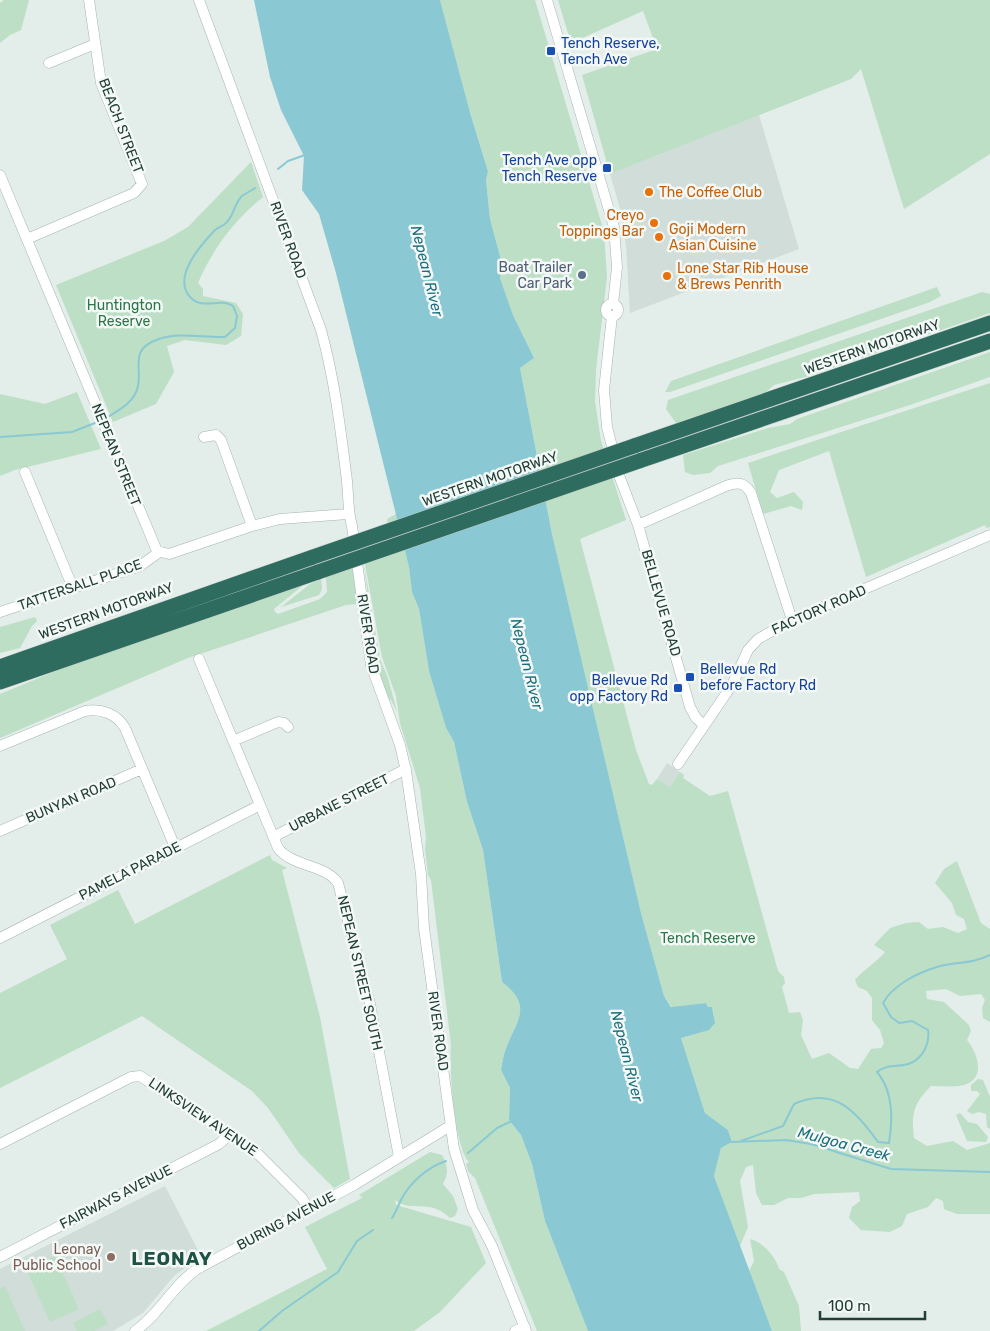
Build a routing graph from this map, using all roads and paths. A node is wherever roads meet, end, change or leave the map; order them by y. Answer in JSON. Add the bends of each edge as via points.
{"nodes":[{"id":1,"x":89,"y":0,"type":"edge"},
{"id":2,"x":199,"y":0,"type":"edge"},
{"id":3,"x":547,"y":0,"type":"edge"},
{"id":4,"x":95,"y":44,"type":"junction"},
{"id":5,"x":49,"y":63,"type":"dead end"},
{"id":6,"x":0,"y":175,"type":"edge"},
{"id":7,"x":27,"y":238,"type":"junction"},
{"id":8,"x":990,"y":323,"type":"edge"},
{"id":9,"x":990,"y":341,"type":"edge"},
{"id":10,"x":204,"y":437,"type":"dead end"},
{"id":11,"x":636,"y":454,"type":"junction"},
{"id":12,"x":25,"y":472,"type":"dead end"},
{"id":13,"x":348,"y":514,"type":"junction"},
{"id":14,"x":638,"y":525,"type":"junction"},
{"id":15,"x":252,"y":526,"type":"junction"},
{"id":16,"x":990,"y":535,"type":"edge"},
{"id":17,"x":158,"y":552,"type":"junction"},
{"id":18,"x":73,"y":588,"type":"junction"},
{"id":19,"x":0,"y":612,"type":"edge"},
{"id":20,"x":792,"y":620,"type":"junction"},
{"id":21,"x":53,"y":656,"type":"junction"},
{"id":22,"x":199,"y":659,"type":"dead end"},
{"id":23,"x":0,"y":661,"type":"edge"},
{"id":24,"x":0,"y":667,"type":"edge"},
{"id":25,"x":0,"y":682,"type":"edge"},
{"id":26,"x":0,"y":688,"type":"edge"},
{"id":27,"x":704,"y":725,"type":"junction"},
{"id":28,"x":288,"y":727,"type":"dead end"},
{"id":29,"x":233,"y":741,"type":"junction"},
{"id":30,"x":0,"y":746,"type":"edge"},
{"id":31,"x":678,"y":764,"type":"dead end"},
{"id":32,"x":142,"y":769,"type":"junction"},
{"id":33,"x":406,"y":769,"type":"junction"},
{"id":34,"x":260,"y":804,"type":"junction"},
{"id":35,"x":0,"y":831,"type":"edge"},
{"id":36,"x":273,"y":837,"type":"junction"},
{"id":37,"x":175,"y":848,"type":"junction"},
{"id":38,"x":0,"y":938,"type":"edge"},
{"id":39,"x":450,"y":1126,"type":"junction"},
{"id":40,"x":229,"y":1135,"type":"junction"},
{"id":41,"x":0,"y":1144,"type":"edge"},
{"id":42,"x":398,"y":1157,"type":"junction"},
{"id":43,"x":309,"y":1210,"type":"junction"},
{"id":44,"x":0,"y":1257,"type":"edge"},
{"id":45,"x":522,"y":1330,"type":"edge"},
{"id":46,"x":135,"y":1331,"type":"edge"}],
"edges":[{"from":1,"to":4,"type":"street","name":"BEACH STREET"},
{"from":2,"to":13,"type":"street","name":"RIVER ROAD","via":[[321,330],[336,395],[349,495]]},
{"from":3,"to":14,"type":"street","name":"BELLEVUE ROAD","via":[[614,227],[617,267],[613,304],[606,310],[612,316],[604,401],[609,438]]},
{"from":4,"to":5,"type":"street"},
{"from":4,"to":7,"type":"street","name":"BEACH STREET","via":[[101,83],[142,180],[141,186],[134,193]]},
{"from":6,"to":7,"type":"street","name":"NEPEAN STREET"},
{"from":7,"to":17,"type":"street","name":"NEPEAN STREET"},
{"from":8,"to":11,"type":"highway","name":"WESTERN MOTORWAY"},
{"from":9,"to":11,"type":"highway","name":"WESTERN MOTORWAY"},
{"from":10,"to":15,"type":"street","via":[[216,435],[223,443]]},
{"from":11,"to":21,"type":"highway","name":"WESTERN MOTORWAY","bridge":true},
{"from":12,"to":18,"type":"street"},
{"from":13,"to":15,"type":"street","via":[[280,519]]},
{"from":13,"to":33,"type":"street","name":"RIVER ROAD","via":[[371,665]]},
{"from":14,"to":20,"type":"street","via":[[726,486],[744,484],[752,493]]},
{"from":14,"to":27,"type":"street","name":"BELLEVUE ROAD","via":[[690,707]]},
{"from":15,"to":17,"type":"street","via":[[169,554]]},
{"from":16,"to":20,"type":"street","name":"FACTORY ROAD"},
{"from":17,"to":18,"type":"street","name":"TATTERSALL PLACE","via":[[140,566]]},
{"from":18,"to":19,"type":"street","name":"TATTERSALL PLACE"},
{"from":20,"to":27,"type":"street","name":"FACTORY ROAD","via":[[753,643],[732,685]]},
{"from":21,"to":23,"type":"highway"},
{"from":21,"to":24,"type":"highway","name":"WESTERN MOTORWAY"},
{"from":21,"to":25,"type":"highway","name":"WESTERN MOTORWAY"},
{"from":21,"to":26,"type":"highway","via":[[31,677]]},
{"from":22,"to":29,"type":"street","name":"NEPEAN STREET SOUTH"},
{"from":27,"to":31,"type":"street","name":"FACTORY ROAD"},
{"from":28,"to":29,"type":"street","via":[[278,722]]},
{"from":29,"to":34,"type":"street","name":"NEPEAN STREET SOUTH"},
{"from":30,"to":32,"type":"street","via":[[85,710],[100,710],[122,723]]},
{"from":32,"to":35,"type":"street","name":"BUNYAN ROAD"},
{"from":32,"to":37,"type":"street"},
{"from":33,"to":36,"type":"street","name":"URBANE STREET"},
{"from":33,"to":39,"type":"street","name":"RIVER ROAD"},
{"from":34,"to":36,"type":"street","name":"NEPEAN STREET SOUTH"},
{"from":34,"to":37,"type":"street","name":"PAMELA PARADE"},
{"from":36,"to":42,"type":"street","name":"NEPEAN STREET SOUTH","via":[[283,854],[331,876],[338,883],[370,1004]]},
{"from":37,"to":38,"type":"street","name":"PAMELA PARADE"},
{"from":39,"to":42,"type":"street","name":"BURING AVENUE"},
{"from":39,"to":45,"type":"street","name":"RIVER ROAD","via":[[473,1210],[492,1246]]},
{"from":40,"to":41,"type":"street","name":"LINKSVIEW AVENUE","via":[[137,1076]]},
{"from":40,"to":43,"type":"street","name":"LINKSVIEW AVENUE","via":[[263,1158],[302,1198]]},
{"from":40,"to":44,"type":"street","name":"FAIRWAYS AVENUE","via":[[219,1144]]},
{"from":42,"to":43,"type":"street","name":"BURING AVENUE"},
{"from":43,"to":46,"type":"street","name":"BURING AVENUE","via":[[197,1269],[179,1284],[154,1316]]}]}
